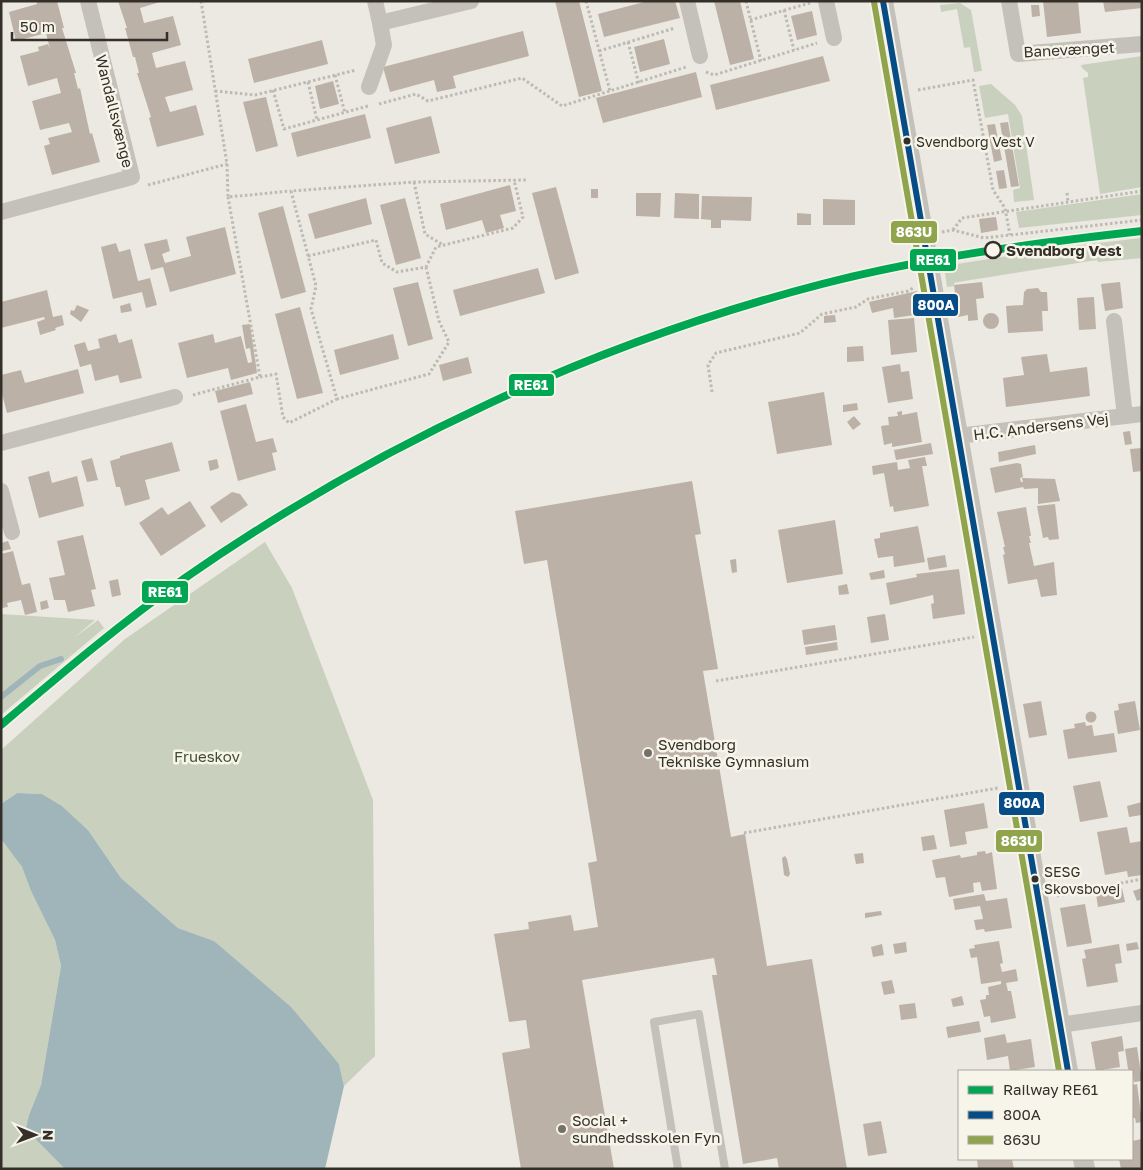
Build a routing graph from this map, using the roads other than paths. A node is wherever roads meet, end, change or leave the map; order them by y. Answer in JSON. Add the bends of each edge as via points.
{"nodes":[{"id":1,"x":88,"y":1,"type":"edge"},
{"id":2,"x":374,"y":1,"type":"edge"},
{"id":3,"x":471,"y":1,"type":"edge"},
{"id":4,"x":687,"y":1,"type":"edge"},
{"id":5,"x":826,"y":1,"type":"edge"},
{"id":6,"x":883,"y":1,"type":"edge"},
{"id":7,"x":1009,"y":1,"type":"edge"},
{"id":8,"x":380,"y":23,"type":"junction"},
{"id":9,"x":834,"y":38,"type":"road end"},
{"id":10,"x":1142,"y":44,"type":"edge"},
{"id":11,"x":696,"y":64,"type":"road end"},
{"id":12,"x":369,"y":87,"type":"dead end"},
{"id":13,"x":1,"y":212,"type":"edge"},
{"id":14,"x":1114,"y":321,"type":"dead end"},
{"id":15,"x":175,"y":397,"type":"road end"},
{"id":16,"x":1142,"y":414,"type":"edge"},
{"id":17,"x":1125,"y":416,"type":"junction"},
{"id":18,"x":958,"y":436,"type":"junction"},
{"id":19,"x":1,"y":443,"type":"edge"},
{"id":20,"x":1,"y":491,"type":"edge"},
{"id":21,"x":12,"y":532,"type":"dead end"},
{"id":22,"x":1142,"y":1013,"type":"edge"},
{"id":23,"x":1060,"y":1025,"type":"junction"},
{"id":24,"x":1068,"y":1070,"type":"edge"},
{"id":25,"x":678,"y":1169,"type":"edge"},
{"id":26,"x":725,"y":1169,"type":"edge"}],
"edges":[{"from":1,"to":13,"type":"street","name":"Wandallsvænge","via":[[132,177]]},
{"from":2,"to":8,"type":"street"},
{"from":3,"to":8,"type":"street"},
{"from":4,"to":11,"type":"street"},
{"from":5,"to":9,"type":"street"},
{"from":6,"to":18,"type":"street"},
{"from":7,"to":10,"type":"street","name":"Banevænget","via":[[1018,54]]},
{"from":8,"to":12,"type":"street","via":[[384,45]]},
{"from":14,"to":17,"type":"street","name":"H.C. Andersens Vej"},
{"from":15,"to":19,"type":"street"},
{"from":16,"to":17,"type":"street","name":"H.C. Andersens Vej"},
{"from":17,"to":18,"type":"street","name":"H.C. Andersens Vej"},
{"from":18,"to":23,"type":"street"},
{"from":20,"to":21,"type":"street"},
{"from":22,"to":23,"type":"street"},
{"from":23,"to":24,"type":"street"},
{"from":25,"to":26,"type":"lane","via":[[654,1022],[699,1014]]}]}
